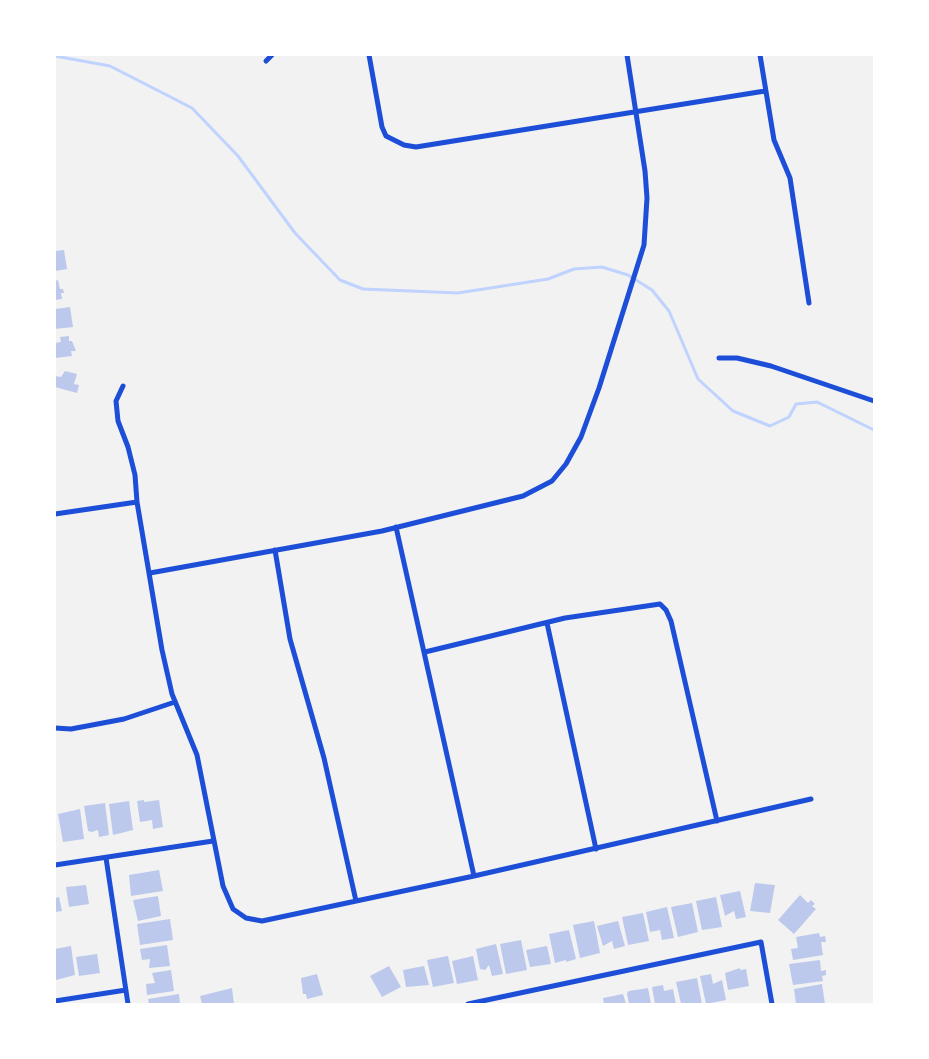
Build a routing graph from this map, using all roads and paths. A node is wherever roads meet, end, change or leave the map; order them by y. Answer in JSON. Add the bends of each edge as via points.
{"nodes":[{"id":1,"x":272,"y":55,"type":"edge"},
{"id":2,"x":369,"y":55,"type":"edge"},
{"id":3,"x":627,"y":55,"type":"edge"},
{"id":4,"x":760,"y":55,"type":"edge"},
{"id":5,"x":266,"y":61,"type":"dead end"},
{"id":6,"x":765,"y":92,"type":"junction"},
{"id":7,"x":635,"y":112,"type":"junction"},
{"id":8,"x":809,"y":303,"type":"dead end"},
{"id":9,"x":719,"y":358,"type":"dead end"},
{"id":10,"x":123,"y":386,"type":"dead end"},
{"id":11,"x":874,"y":400,"type":"edge"},
{"id":12,"x":137,"y":502,"type":"junction"},
{"id":13,"x":55,"y":514,"type":"edge"},
{"id":14,"x":396,"y":527,"type":"junction"},
{"id":15,"x":275,"y":550,"type":"junction"},
{"id":16,"x":150,"y":573,"type":"junction"},
{"id":17,"x":547,"y":623,"type":"junction"},
{"id":18,"x":426,"y":652,"type":"junction"},
{"id":19,"x":174,"y":702,"type":"junction"},
{"id":20,"x":55,"y":728,"type":"edge"},
{"id":21,"x":811,"y":799,"type":"dead end"},
{"id":22,"x":718,"y":821,"type":"junction"},
{"id":23,"x":213,"y":841,"type":"junction"},
{"id":24,"x":596,"y":849,"type":"junction"},
{"id":25,"x":106,"y":858,"type":"junction"},
{"id":26,"x":55,"y":865,"type":"edge"},
{"id":27,"x":474,"y":876,"type":"junction"},
{"id":28,"x":356,"y":901,"type":"junction"},
{"id":29,"x":126,"y":990,"type":"junction"},
{"id":30,"x":55,"y":1001,"type":"edge"},
{"id":31,"x":128,"y":1004,"type":"edge"},
{"id":32,"x":468,"y":1004,"type":"edge"},
{"id":33,"x":772,"y":1004,"type":"edge"}],
"edges":[{"from":1,"to":5,"type":"street"},
{"from":2,"to":7,"type":"street","via":[[382,127],[386,136],[404,145],[416,147]]},
{"from":3,"to":7,"type":"street"},
{"from":4,"to":6,"type":"street"},
{"from":6,"to":7,"type":"street"},
{"from":6,"to":8,"type":"street","via":[[774,140],[790,178]]},
{"from":7,"to":14,"type":"street","via":[[647,198],[644,246],[599,388],[581,437],[566,464],[552,481],[522,496]]},
{"from":9,"to":11,"type":"street","via":[[737,358],[771,366]]},
{"from":10,"to":12,"type":"street","via":[[116,401],[118,421],[136,475]]},
{"from":12,"to":13,"type":"street"},
{"from":12,"to":16,"type":"street"},
{"from":14,"to":15,"type":"street"},
{"from":14,"to":18,"type":"street"},
{"from":15,"to":16,"type":"street"},
{"from":15,"to":28,"type":"street","via":[[290,639],[324,758]]},
{"from":16,"to":19,"type":"street"},
{"from":17,"to":18,"type":"street"},
{"from":17,"to":22,"type":"street","via":[[652,604],[660,604],[666,610]]},
{"from":17,"to":24,"type":"street"},
{"from":18,"to":27,"type":"street"},
{"from":19,"to":20,"type":"street","via":[[124,719]]},
{"from":19,"to":23,"type":"street","via":[[197,756]]},
{"from":21,"to":22,"type":"street"},
{"from":22,"to":24,"type":"street"},
{"from":23,"to":25,"type":"street"},
{"from":23,"to":28,"type":"street","via":[[223,886],[233,909],[246,918],[262,921]]},
{"from":24,"to":27,"type":"street"},
{"from":25,"to":26,"type":"street"},
{"from":25,"to":29,"type":"street"},
{"from":27,"to":28,"type":"street"},
{"from":29,"to":30,"type":"street"},
{"from":29,"to":31,"type":"street"},
{"from":32,"to":33,"type":"street","via":[[761,942]]}]}
